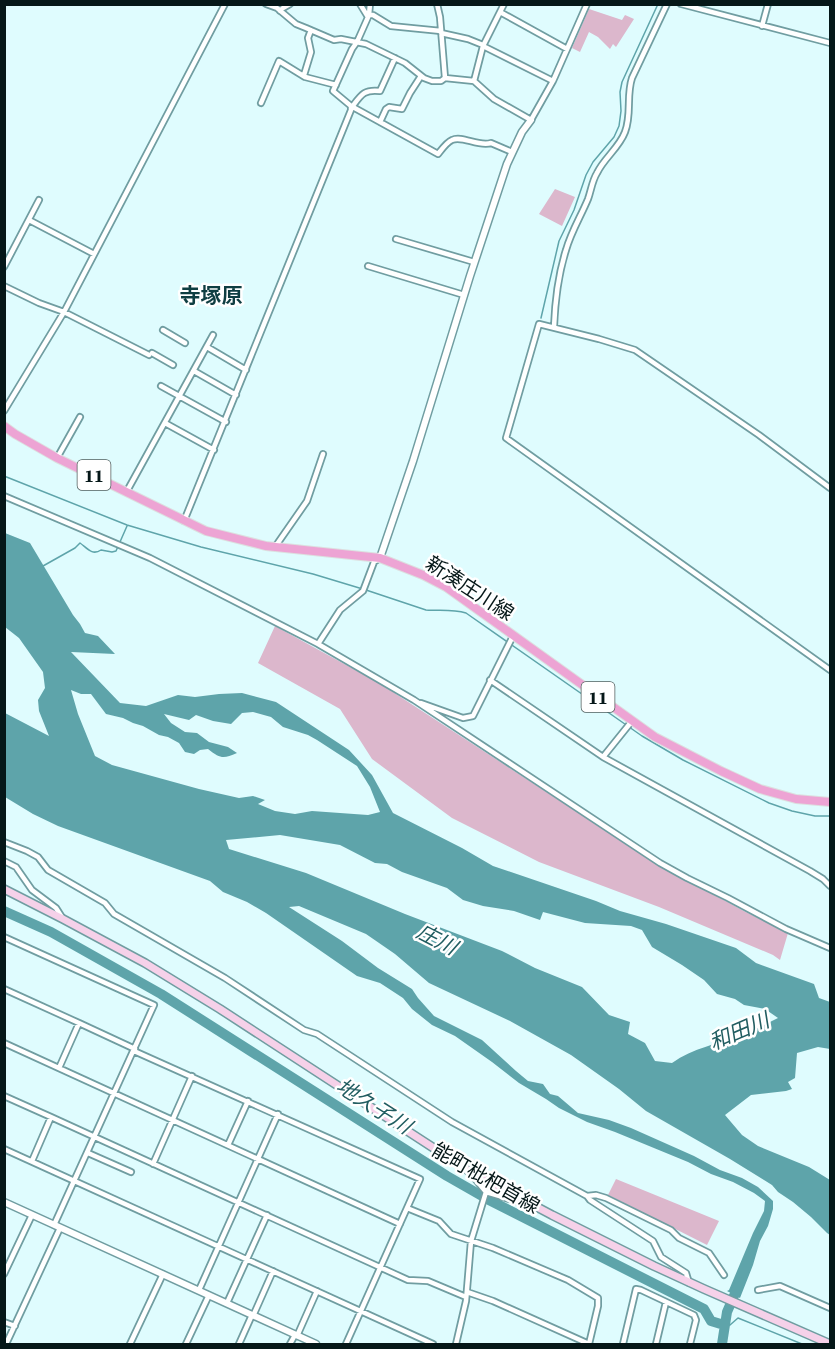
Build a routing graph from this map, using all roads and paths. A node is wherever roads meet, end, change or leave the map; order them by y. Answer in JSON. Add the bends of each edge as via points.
{"nodes":[{"id":1,"x":225,"y":4,"type":"edge"},
{"id":2,"x":266,"y":4,"type":"edge"},
{"id":3,"x":290,"y":4,"type":"edge"},
{"id":4,"x":360,"y":4,"type":"edge"},
{"id":5,"x":370,"y":4,"type":"edge"},
{"id":6,"x":436,"y":4,"type":"edge"},
{"id":7,"x":504,"y":4,"type":"edge"},
{"id":8,"x":587,"y":4,"type":"edge"},
{"id":9,"x":667,"y":4,"type":"edge"},
{"id":10,"x":681,"y":4,"type":"edge"},
{"id":11,"x":768,"y":4,"type":"edge"},
{"id":12,"x":698,"y":7,"type":"edge"},
{"id":13,"x":280,"y":11,"type":"junction"},
{"id":14,"x":500,"y":12,"type":"junction"},
{"id":15,"x":368,"y":16,"type":"junction"},
{"id":16,"x":762,"y":26,"type":"junction"},
{"id":17,"x":311,"y":30,"type":"junction"},
{"id":18,"x":441,"y":32,"type":"junction"},
{"id":19,"x":357,"y":42,"type":"junction"},
{"id":20,"x":831,"y":43,"type":"edge"},
{"id":21,"x":483,"y":45,"type":"junction"},
{"id":22,"x":567,"y":49,"type":"junction"},
{"id":23,"x":395,"y":58,"type":"junction"},
{"id":24,"x":304,"y":75,"type":"junction"},
{"id":25,"x":421,"y":76,"type":"junction"},
{"id":26,"x":445,"y":78,"type":"junction"},
{"id":27,"x":474,"y":81,"type":"junction"},
{"id":28,"x":552,"y":81,"type":"junction"},
{"id":29,"x":336,"y":85,"type":"junction"},
{"id":30,"x":261,"y":103,"type":"dead end"},
{"id":31,"x":352,"y":106,"type":"junction"},
{"id":32,"x":531,"y":120,"type":"junction"},
{"id":33,"x":380,"y":122,"type":"junction"},
{"id":34,"x":512,"y":152,"type":"junction"},
{"id":35,"x":39,"y":200,"type":"dead end"},
{"id":36,"x":29,"y":220,"type":"junction"},
{"id":37,"x":396,"y":239,"type":"dead end"},
{"id":38,"x":93,"y":254,"type":"junction"},
{"id":39,"x":474,"y":262,"type":"junction"},
{"id":40,"x":368,"y":266,"type":"dead end"},
{"id":41,"x":4,"y":267,"type":"edge"},
{"id":42,"x":4,"y":286,"type":"edge"},
{"id":43,"x":464,"y":295,"type":"junction"},
{"id":44,"x":64,"y":312,"type":"junction"},
{"id":45,"x":554,"y":327,"type":"junction"},
{"id":46,"x":163,"y":330,"type":"dead end"},
{"id":47,"x":213,"y":335,"type":"dead end"},
{"id":48,"x":185,"y":343,"type":"dead end"},
{"id":49,"x":207,"y":347,"type":"junction"},
{"id":50,"x":172,"y":365,"type":"dead end"},
{"id":51,"x":246,"y":370,"type":"junction"},
{"id":52,"x":194,"y":371,"type":"junction"},
{"id":53,"x":161,"y":386,"type":"dead end"},
{"id":54,"x":236,"y":394,"type":"junction"},
{"id":55,"x":180,"y":396,"type":"junction"},
{"id":56,"x":4,"y":411,"type":"edge"},
{"id":57,"x":80,"y":417,"type":"dead end"},
{"id":58,"x":226,"y":422,"type":"junction"},
{"id":59,"x":165,"y":423,"type":"junction"},
{"id":60,"x":4,"y":426,"type":"edge"},
{"id":61,"x":214,"y":450,"type":"junction"},
{"id":62,"x":323,"y":454,"type":"dead end"},
{"id":63,"x":57,"y":458,"type":"junction"},
{"id":64,"x":831,"y":488,"type":"edge"},
{"id":65,"x":127,"y":491,"type":"junction"},
{"id":66,"x":4,"y":496,"type":"edge"},
{"id":67,"x":184,"y":521,"type":"junction"},
{"id":68,"x":275,"y":547,"type":"junction"},
{"id":69,"x":380,"y":558,"type":"junction"},
{"id":70,"x":513,"y":636,"type":"junction"},
{"id":71,"x":318,"y":644,"type":"junction"},
{"id":72,"x":831,"y":670,"type":"edge"},
{"id":73,"x":490,"y":680,"type":"junction"},
{"id":74,"x":414,"y":700,"type":"junction"},
{"id":75,"x":632,"y":721,"type":"junction"},
{"id":76,"x":603,"y":757,"type":"junction"},
{"id":77,"x":831,"y":802,"type":"edge"},
{"id":78,"x":4,"y":842,"type":"edge"},
{"id":79,"x":4,"y":861,"type":"edge"},
{"id":80,"x":831,"y":886,"type":"edge"},
{"id":81,"x":4,"y":889,"type":"edge"},
{"id":82,"x":63,"y":919,"type":"junction"},
{"id":83,"x":4,"y":937,"type":"edge"},
{"id":84,"x":831,"y":948,"type":"edge"},
{"id":85,"x":4,"y":989,"type":"edge"},
{"id":86,"x":79,"y":1023,"type":"junction"},
{"id":87,"x":4,"y":1043,"type":"edge"},
{"id":88,"x":135,"y":1050,"type":"junction"},
{"id":89,"x":59,"y":1068,"type":"junction"},
{"id":90,"x":192,"y":1076,"type":"junction"},
{"id":91,"x":114,"y":1094,"type":"junction"},
{"id":92,"x":4,"y":1096,"type":"edge"},
{"id":93,"x":248,"y":1101,"type":"junction"},
{"id":94,"x":278,"y":1114,"type":"junction"},
{"id":95,"x":51,"y":1117,"type":"junction"},
{"id":96,"x":172,"y":1120,"type":"junction"},
{"id":97,"x":94,"y":1137,"type":"junction"},
{"id":98,"x":228,"y":1145,"type":"junction"},
{"id":99,"x":4,"y":1149,"type":"edge"},
{"id":100,"x":88,"y":1153,"type":"junction"},
{"id":101,"x":258,"y":1159,"type":"junction"},
{"id":102,"x":32,"y":1161,"type":"junction"},
{"id":103,"x":153,"y":1164,"type":"junction"},
{"id":104,"x":469,"y":1171,"type":"junction"},
{"id":105,"x":131,"y":1172,"type":"dead end"},
{"id":106,"x":75,"y":1181,"type":"junction"},
{"id":107,"x":486,"y":1192,"type":"junction"},
{"id":108,"x":587,"y":1196,"type":"junction"},
{"id":109,"x":523,"y":1200,"type":"junction"},
{"id":110,"x":4,"y":1202,"type":"edge"},
{"id":111,"x":237,"y":1202,"type":"junction"},
{"id":112,"x":407,"y":1208,"type":"junction"},
{"id":113,"x":32,"y":1215,"type":"junction"},
{"id":114,"x":267,"y":1215,"type":"junction"},
{"id":115,"x":400,"y":1224,"type":"junction"},
{"id":116,"x":57,"y":1227,"type":"junction"},
{"id":117,"x":471,"y":1241,"type":"junction"},
{"id":118,"x":218,"y":1246,"type":"junction"},
{"id":119,"x":247,"y":1259,"type":"junction"},
{"id":120,"x":381,"y":1268,"type":"junction"},
{"id":121,"x":273,"y":1271,"type":"junction"},
{"id":122,"x":5,"y":1274,"type":"edge"},
{"id":123,"x":163,"y":1274,"type":"junction"},
{"id":124,"x":724,"y":1275,"type":"dead end"},
{"id":125,"x":689,"y":1282,"type":"junction"},
{"id":126,"x":199,"y":1290,"type":"junction"},
{"id":127,"x":758,"y":1290,"type":"dead end"},
{"id":128,"x":317,"y":1291,"type":"junction"},
{"id":129,"x":209,"y":1295,"type":"junction"},
{"id":130,"x":467,"y":1295,"type":"junction"},
{"id":131,"x":666,"y":1302,"type":"junction"},
{"id":132,"x":227,"y":1303,"type":"junction"},
{"id":133,"x":831,"y":1308,"type":"edge"},
{"id":134,"x":361,"y":1311,"type":"junction"},
{"id":135,"x":253,"y":1315,"type":"junction"},
{"id":136,"x":4,"y":1322,"type":"edge"},
{"id":137,"x":15,"y":1326,"type":"junction"},
{"id":138,"x":296,"y":1335,"type":"junction"},
{"id":139,"x":6,"y":1344,"type":"edge"},
{"id":140,"x":130,"y":1344,"type":"edge"},
{"id":141,"x":186,"y":1344,"type":"edge"},
{"id":142,"x":239,"y":1344,"type":"edge"},
{"id":143,"x":290,"y":1344,"type":"edge"},
{"id":144,"x":316,"y":1344,"type":"edge"},
{"id":145,"x":346,"y":1344,"type":"edge"},
{"id":146,"x":433,"y":1344,"type":"edge"},
{"id":147,"x":456,"y":1344,"type":"edge"},
{"id":148,"x":589,"y":1344,"type":"edge"},
{"id":149,"x":623,"y":1344,"type":"edge"},
{"id":150,"x":656,"y":1344,"type":"edge"},
{"id":151,"x":690,"y":1344,"type":"edge"},
{"id":152,"x":831,"y":1344,"type":"edge"}],
"edges":[{"from":1,"to":38,"type":"street"},
{"from":2,"to":13,"type":"street"},
{"from":3,"to":13,"type":"street"},
{"from":4,"to":15,"type":"street"},
{"from":5,"to":15,"type":"street"},
{"from":6,"to":18,"type":"street"},
{"from":7,"to":14,"type":"street"},
{"from":8,"to":22,"type":"street"},
{"from":9,"to":45,"type":"street","via":[[629,86],[630,111],[625,134],[596,175],[565,252]]},
{"from":10,"to":12,"type":"street"},
{"from":11,"to":16,"type":"street"},
{"from":12,"to":16,"type":"street"},
{"from":13,"to":17,"type":"street"},
{"from":14,"to":21,"type":"street"},
{"from":14,"to":22,"type":"street"},
{"from":15,"to":18,"type":"street","via":[[392,26]]},
{"from":15,"to":19,"type":"street"},
{"from":16,"to":20,"type":"street"},
{"from":17,"to":19,"type":"street","via":[[334,40]]},
{"from":17,"to":24,"type":"street","via":[[311,52]]},
{"from":18,"to":21,"type":"street"},
{"from":18,"to":26,"type":"street"},
{"from":19,"to":23,"type":"street"},
{"from":19,"to":29,"type":"street"},
{"from":21,"to":27,"type":"street"},
{"from":21,"to":28,"type":"street"},
{"from":22,"to":28,"type":"street"},
{"from":23,"to":25,"type":"street"},
{"from":23,"to":31,"type":"street","via":[[380,91],[363,93]]},
{"from":24,"to":29,"type":"street"},
{"from":24,"to":30,"type":"street","via":[[279,61]]},
{"from":25,"to":26,"type":"street","via":[[432,81]]},
{"from":25,"to":33,"type":"street","via":[[402,109],[389,107]]},
{"from":26,"to":27,"type":"street"},
{"from":27,"to":32,"type":"street","via":[[494,99]]},
{"from":28,"to":32,"type":"street"},
{"from":29,"to":31,"type":"street","via":[[333,91]]},
{"from":31,"to":33,"type":"street"},
{"from":31,"to":51,"type":"street"},
{"from":32,"to":34,"type":"street"},
{"from":33,"to":34,"type":"street","via":[[438,154],[457,139],[491,143]]},
{"from":34,"to":39,"type":"street"},
{"from":35,"to":36,"type":"street"},
{"from":36,"to":38,"type":"street"},
{"from":36,"to":41,"type":"street"},
{"from":37,"to":39,"type":"street"},
{"from":38,"to":44,"type":"street"},
{"from":39,"to":43,"type":"street"},
{"from":40,"to":43,"type":"street"},
{"from":42,"to":44,"type":"street"},
{"from":43,"to":69,"type":"street"},
{"from":44,"to":50,"type":"street"},
{"from":44,"to":56,"type":"street"},
{"from":45,"to":64,"type":"street","via":[[635,350]]},
{"from":45,"to":72,"type":"street","via":[[539,324],[506,438]]},
{"from":46,"to":48,"type":"street"},
{"from":47,"to":49,"type":"street"},
{"from":49,"to":51,"type":"street"},
{"from":49,"to":52,"type":"street"},
{"from":51,"to":54,"type":"street"},
{"from":52,"to":54,"type":"street"},
{"from":52,"to":55,"type":"street"},
{"from":53,"to":55,"type":"street"},
{"from":54,"to":58,"type":"street"},
{"from":55,"to":58,"type":"street"},
{"from":55,"to":59,"type":"street"},
{"from":57,"to":63,"type":"street"},
{"from":58,"to":61,"type":"street"},
{"from":59,"to":61,"type":"street"},
{"from":59,"to":65,"type":"street"},
{"from":60,"to":63,"type":"main road","name":"新湊庄川線","number":"11"},
{"from":61,"to":67,"type":"street"},
{"from":62,"to":68,"type":"street","via":[[307,501]]},
{"from":63,"to":65,"type":"main road","name":"新湊庄川線","number":"11"},
{"from":65,"to":67,"type":"main road","name":"新湊庄川線","number":"11"},
{"from":66,"to":71,"type":"street","via":[[150,558]]},
{"from":67,"to":68,"type":"main road","name":"新湊庄川線","number":"11","via":[[207,531]]},
{"from":68,"to":69,"type":"main road","name":"新湊庄川線","number":"11"},
{"from":69,"to":70,"type":"main road","name":"新湊庄川線","number":"11","via":[[446,587]]},
{"from":69,"to":71,"type":"street","via":[[374,562],[363,589],[340,610]]},
{"from":70,"to":73,"type":"street"},
{"from":70,"to":75,"type":"main road","name":"新湊庄川線","number":"11"},
{"from":71,"to":74,"type":"street"},
{"from":73,"to":74,"type":"street","via":[[472,716],[463,718]]},
{"from":73,"to":76,"type":"street"},
{"from":74,"to":84,"type":"street","via":[[660,863],[786,929]]},
{"from":75,"to":76,"type":"street"},
{"from":75,"to":77,"type":"main road","name":"新湊庄川線","number":"11","via":[[681,751],[760,789],[796,799]]},
{"from":76,"to":80,"type":"street"},
{"from":78,"to":108,"type":"street","via":[[38,857],[48,870],[105,903],[114,914],[225,978],[304,1030],[317,1034],[452,1122]]},
{"from":79,"to":82,"type":"street","via":[[16,867],[32,890],[56,908]]},
{"from":81,"to":82,"type":"main road","name":"能町枇杷首線"},
{"from":82,"to":104,"type":"main road","name":"能町枇杷首線","via":[[220,1009]]},
{"from":83,"to":88,"type":"street","via":[[154,1005]]},
{"from":85,"to":86,"type":"street"},
{"from":86,"to":88,"type":"street"},
{"from":86,"to":89,"type":"street"},
{"from":87,"to":89,"type":"street"},
{"from":88,"to":90,"type":"street"},
{"from":88,"to":91,"type":"street"},
{"from":89,"to":91,"type":"street"},
{"from":90,"to":93,"type":"street"},
{"from":90,"to":96,"type":"street"},
{"from":91,"to":96,"type":"street"},
{"from":91,"to":97,"type":"street"},
{"from":92,"to":95,"type":"street"},
{"from":93,"to":94,"type":"street"},
{"from":93,"to":98,"type":"street"},
{"from":94,"to":101,"type":"street"},
{"from":94,"to":112,"type":"street","via":[[420,1179]]},
{"from":95,"to":97,"type":"street"},
{"from":95,"to":102,"type":"street"},
{"from":96,"to":98,"type":"street"},
{"from":96,"to":103,"type":"street"},
{"from":97,"to":100,"type":"street"},
{"from":97,"to":103,"type":"street"},
{"from":98,"to":101,"type":"street"},
{"from":99,"to":102,"type":"street"},
{"from":100,"to":105,"type":"street"},
{"from":100,"to":106,"type":"street"},
{"from":101,"to":111,"type":"street"},
{"from":101,"to":115,"type":"street"},
{"from":102,"to":106,"type":"street"},
{"from":103,"to":111,"type":"street"},
{"from":104,"to":107,"type":"street"},
{"from":104,"to":109,"type":"main road","name":"能町枇杷首線"},
{"from":106,"to":116,"type":"street"},
{"from":106,"to":118,"type":"street"},
{"from":107,"to":109,"type":"street"},
{"from":107,"to":117,"type":"street"},
{"from":108,"to":124,"type":"street","via":[[606,1198],[671,1230],[710,1253]]},
{"from":108,"to":125,"type":"street","via":[[653,1241],[661,1257],[686,1273]]},
{"from":109,"to":125,"type":"main road","name":"能町枇杷首線"},
{"from":110,"to":113,"type":"street"},
{"from":111,"to":114,"type":"street"},
{"from":111,"to":118,"type":"street"},
{"from":112,"to":115,"type":"street"},
{"from":112,"to":117,"type":"street","via":[[439,1221],[451,1234]]},
{"from":113,"to":116,"type":"street"},
{"from":113,"to":122,"type":"street"},
{"from":114,"to":119,"type":"street"},
{"from":114,"to":120,"type":"street"},
{"from":115,"to":120,"type":"street"},
{"from":116,"to":123,"type":"street"},
{"from":116,"to":137,"type":"street"},
{"from":117,"to":130,"type":"street"},
{"from":117,"to":148,"type":"street","via":[[568,1280],[598,1298]]},
{"from":118,"to":119,"type":"street"},
{"from":118,"to":126,"type":"street"},
{"from":119,"to":121,"type":"street"},
{"from":119,"to":132,"type":"street"},
{"from":120,"to":130,"type":"street","via":[[408,1280],[428,1281]]},
{"from":120,"to":134,"type":"street"},
{"from":121,"to":128,"type":"street"},
{"from":121,"to":135,"type":"street"},
{"from":123,"to":126,"type":"street"},
{"from":123,"to":140,"type":"street"},
{"from":125,"to":152,"type":"main road","name":"能町枇杷首線"},
{"from":126,"to":129,"type":"street"},
{"from":127,"to":133,"type":"street","via":[[780,1286]]},
{"from":128,"to":134,"type":"street"},
{"from":128,"to":138,"type":"street"},
{"from":129,"to":132,"type":"street"},
{"from":129,"to":141,"type":"street"},
{"from":130,"to":147,"type":"street"},
{"from":130,"to":148,"type":"street","via":[[493,1301]]},
{"from":131,"to":149,"type":"street","via":[[636,1289]]},
{"from":131,"to":150,"type":"street"},
{"from":131,"to":151,"type":"street","via":[[694,1315]]},
{"from":132,"to":135,"type":"street"},
{"from":134,"to":145,"type":"street"},
{"from":134,"to":146,"type":"street"},
{"from":135,"to":138,"type":"street"},
{"from":135,"to":142,"type":"street"},
{"from":136,"to":137,"type":"street"},
{"from":137,"to":139,"type":"street"},
{"from":138,"to":143,"type":"street"},
{"from":138,"to":144,"type":"street"}]}
